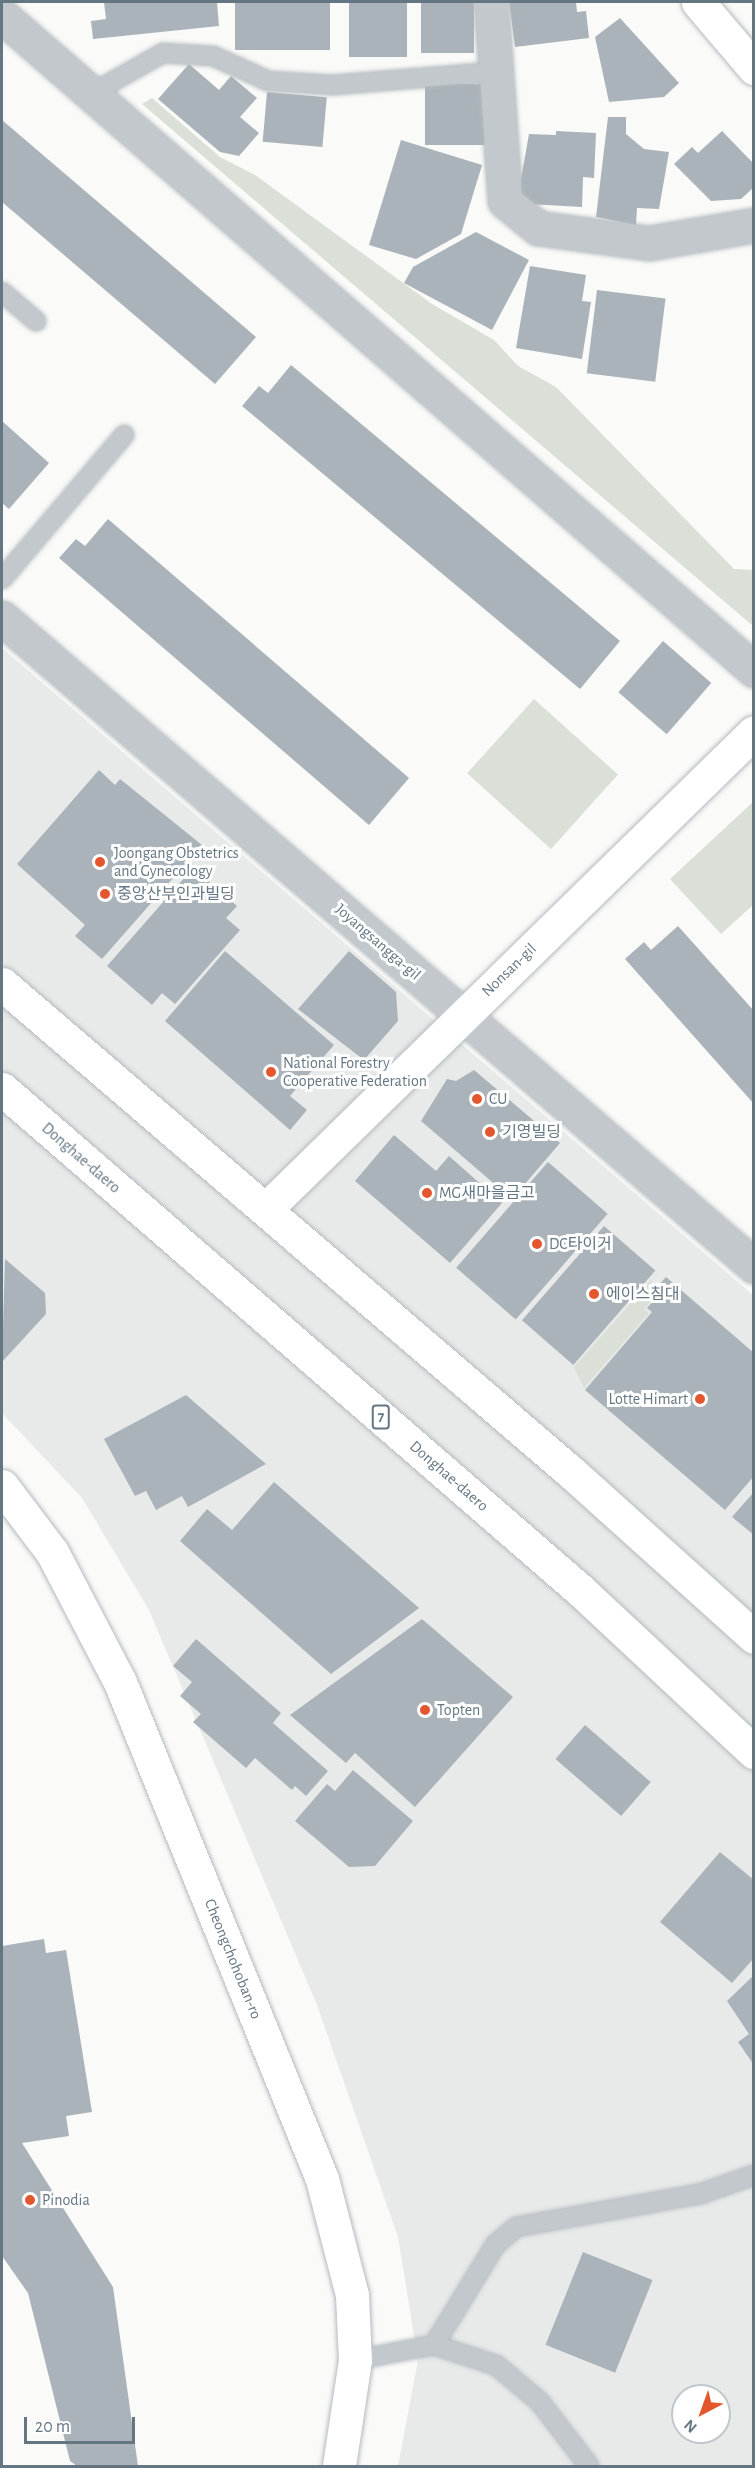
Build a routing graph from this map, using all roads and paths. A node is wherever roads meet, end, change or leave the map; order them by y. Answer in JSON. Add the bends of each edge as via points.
{"nodes":[{"id":1,"x":491,"y":2,"type":"edge"},
{"id":2,"x":698,"y":2,"type":"edge"},
{"id":3,"x":2,"y":16,"type":"edge"},
{"id":4,"x":753,"y":68,"type":"edge"},
{"id":5,"x":495,"y":72,"type":"junction"},
{"id":6,"x":89,"y":95,"type":"junction"},
{"id":7,"x":753,"y":225,"type":"edge"},
{"id":8,"x":2,"y":292,"type":"edge"},
{"id":9,"x":36,"y":321,"type":"dead end"},
{"id":10,"x":124,"y":435,"type":"dead end"},
{"id":11,"x":2,"y":579,"type":"edge"},
{"id":12,"x":2,"y":618,"type":"edge"},
{"id":13,"x":753,"y":670,"type":"edge"},
{"id":14,"x":753,"y":732,"type":"edge"},
{"id":15,"x":2,"y":984,"type":"edge"},
{"id":16,"x":463,"y":1015,"type":"junction"},
{"id":17,"x":2,"y":1089,"type":"edge"},
{"id":18,"x":266,"y":1209,"type":"junction"},
{"id":19,"x":753,"y":1266,"type":"edge"},
{"id":20,"x":2,"y":1486,"type":"edge"},
{"id":21,"x":753,"y":1637,"type":"edge"},
{"id":22,"x":753,"y":1752,"type":"edge"},
{"id":23,"x":753,"y":2175,"type":"edge"},
{"id":24,"x":434,"y":2345,"type":"junction"},
{"id":25,"x":355,"y":2360,"type":"junction"},
{"id":26,"x":339,"y":2466,"type":"edge"},
{"id":27,"x":589,"y":2466,"type":"edge"}],
"edges":[{"from":1,"to":5,"type":"street"},
{"from":2,"to":4,"type":"main road"},
{"from":3,"to":6,"type":"street"},
{"from":5,"to":6,"type":"lane","via":[[332,85],[268,81],[213,56],[163,53]]},
{"from":5,"to":7,"type":"street","via":[[505,201],[538,228],[649,243]]},
{"from":6,"to":13,"type":"street"},
{"from":8,"to":9,"type":"lane"},
{"from":10,"to":11,"type":"lane"},
{"from":12,"to":16,"type":"street","name":"Joyangsangga-gil"},
{"from":14,"to":16,"type":"main road","name":"Nonsan-gil"},
{"from":15,"to":18,"type":"main road"},
{"from":16,"to":18,"type":"main road","name":"Nonsan-gil"},
{"from":16,"to":19,"type":"street","name":"Joyangsangga-gil"},
{"from":17,"to":22,"type":"main road","name":"Donghae-daero","number":"7","via":[[580,1590]]},
{"from":18,"to":21,"type":"main road"},
{"from":20,"to":25,"type":"main road","name":"Cheongchohoban-ro","via":[[52,1552],[91,1619],[302,2127],[340,2234],[352,2295]]},
{"from":23,"to":24,"type":"lane","via":[[700,2194],[516,2227],[496,2244]]},
{"from":24,"to":25,"type":"lane"},
{"from":24,"to":27,"type":"lane","via":[[496,2366],[540,2402]]},
{"from":25,"to":26,"type":"main road","name":"Cheongchohoban-ro"}]}
